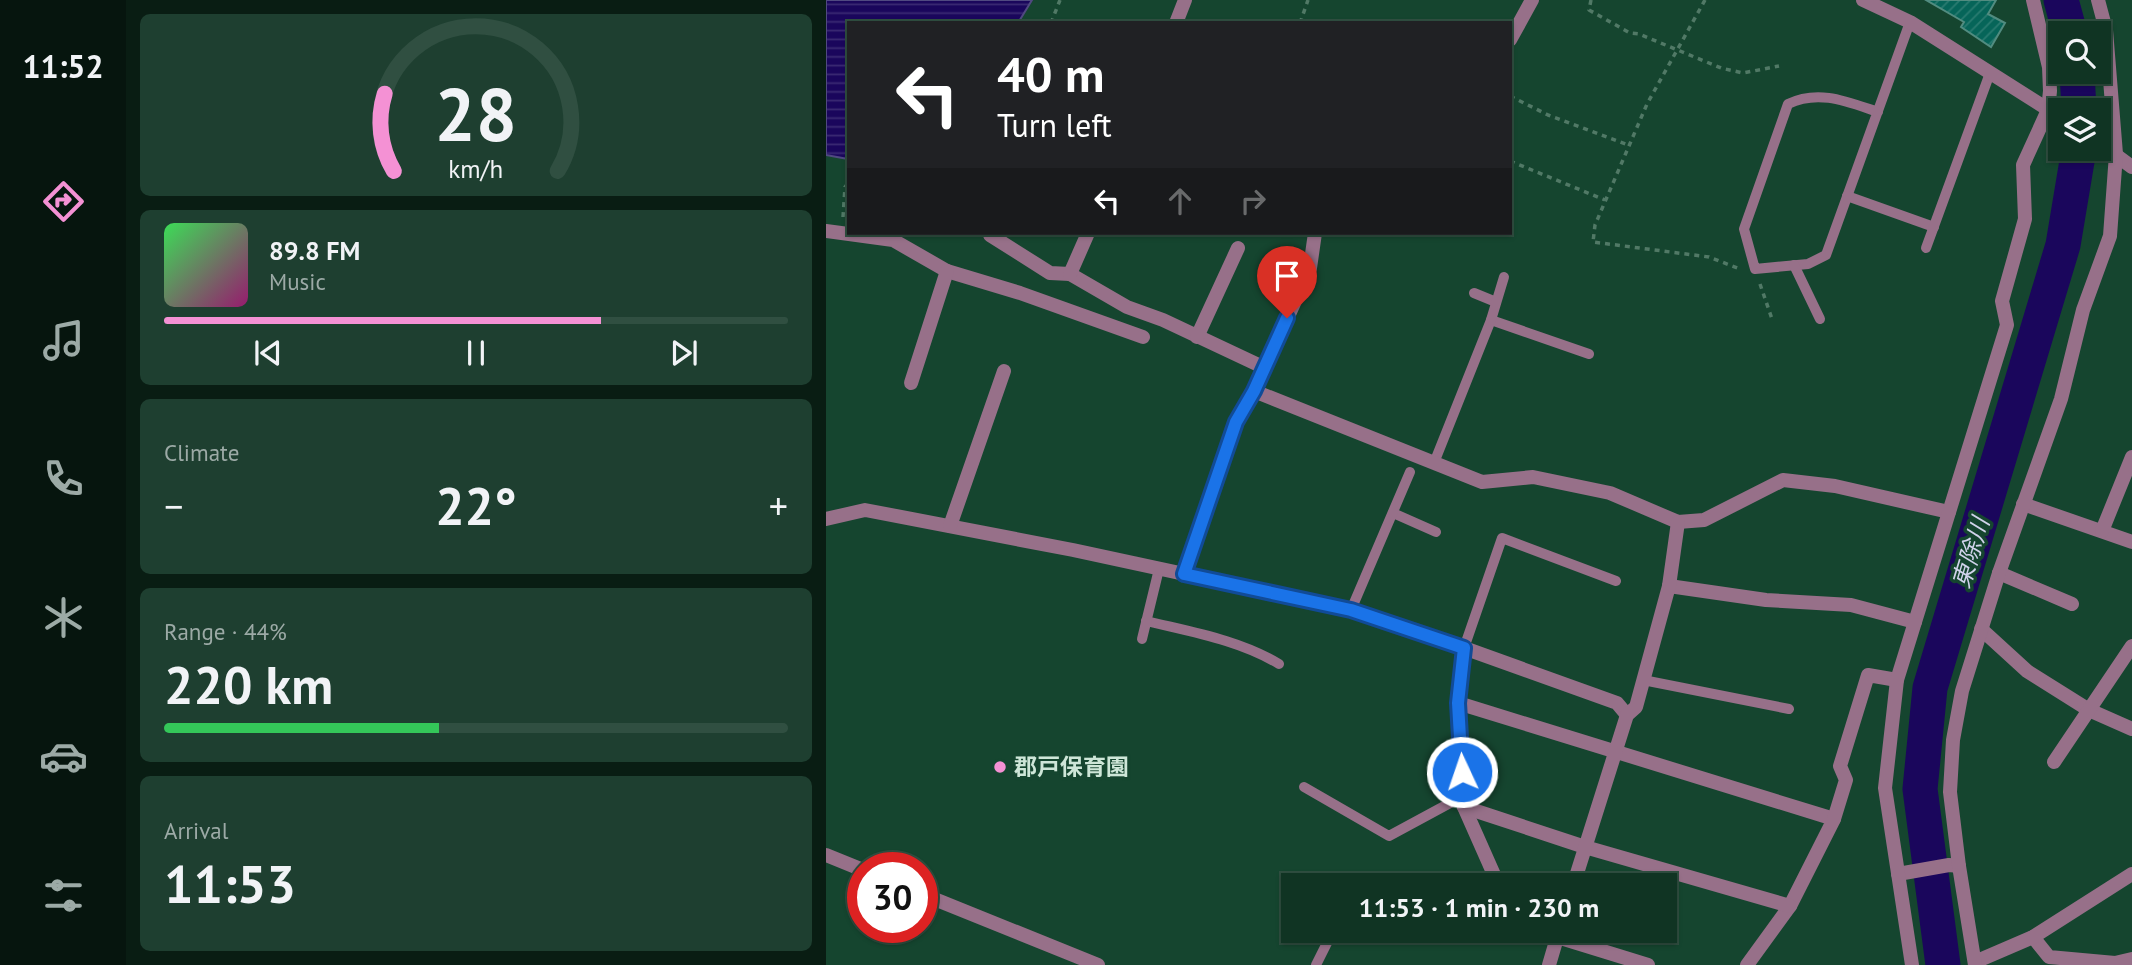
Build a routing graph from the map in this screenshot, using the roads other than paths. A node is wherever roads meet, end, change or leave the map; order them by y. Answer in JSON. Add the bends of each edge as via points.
{"nodes":[{"id":1,"x":1185,"y":0,"type":"edge"},
{"id":2,"x":1532,"y":0,"type":"edge"},
{"id":3,"x":1863,"y":0,"type":"edge"},
{"id":4,"x":2033,"y":0,"type":"edge"},
{"id":5,"x":2098,"y":0,"type":"edge"},
{"id":6,"x":1177,"y":21,"type":"edge"},
{"id":7,"x":1910,"y":22,"type":"junction"},
{"id":8,"x":1512,"y":36,"type":"edge"},
{"id":9,"x":1990,"y":73,"type":"junction"},
{"id":10,"x":2053,"y":98,"type":"edge"},
{"id":11,"x":2107,"y":98,"type":"edge"},
{"id":12,"x":2048,"y":110,"type":"edge"},
{"id":13,"x":1878,"y":112,"type":"junction"},
{"id":14,"x":2048,"y":125,"type":"edge"},
{"id":15,"x":2111,"y":150,"type":"edge"},
{"id":16,"x":2107,"y":161,"type":"edge"},
{"id":17,"x":2132,"y":167,"type":"edge"},
{"id":18,"x":1847,"y":196,"type":"junction"},
{"id":19,"x":1934,"y":226,"type":"junction"},
{"id":20,"x":826,"y":231,"type":"edge"},
{"id":21,"x":847,"y":234,"type":"edge"},
{"id":22,"x":857,"y":235,"type":"edge"},
{"id":23,"x":990,"y":235,"type":"dead end"},
{"id":24,"x":1087,"y":235,"type":"edge"},
{"id":25,"x":1315,"y":235,"type":"edge"},
{"id":26,"x":1238,"y":248,"type":"dead end"},
{"id":27,"x":1926,"y":248,"type":"dead end"},
{"id":28,"x":1794,"y":265,"type":"junction"},
{"id":29,"x":947,"y":271,"type":"junction"},
{"id":30,"x":1070,"y":274,"type":"junction"},
{"id":31,"x":1504,"y":277,"type":"dead end"},
{"id":32,"x":1474,"y":293,"type":"dead end"},
{"id":33,"x":1496,"y":302,"type":"junction"},
{"id":34,"x":1819,"y":319,"type":"dead end"},
{"id":35,"x":1491,"y":320,"type":"junction"},
{"id":36,"x":1143,"y":337,"type":"dead end"},
{"id":37,"x":1197,"y":337,"type":"junction"},
{"id":38,"x":1589,"y":354,"type":"dead end"},
{"id":39,"x":1265,"y":368,"type":"junction"},
{"id":40,"x":1004,"y":372,"type":"dead end"},
{"id":41,"x":911,"y":383,"type":"dead end"},
{"id":42,"x":1254,"y":391,"type":"junction"},
{"id":43,"x":2132,"y":457,"type":"edge"},
{"id":44,"x":1434,"y":463,"type":"junction"},
{"id":45,"x":1410,"y":472,"type":"dead end"},
{"id":46,"x":2024,"y":504,"type":"junction"},
{"id":47,"x":1949,"y":512,"type":"junction"},
{"id":48,"x":1393,"y":513,"type":"junction"},
{"id":49,"x":826,"y":519,"type":"edge"},
{"id":50,"x":1678,"y":522,"type":"junction"},
{"id":51,"x":950,"y":526,"type":"junction"},
{"id":52,"x":2102,"y":531,"type":"junction"},
{"id":53,"x":1436,"y":532,"type":"dead end"},
{"id":54,"x":2132,"y":542,"type":"edge"},
{"id":55,"x":1159,"y":569,"type":"junction"},
{"id":56,"x":1999,"y":573,"type":"junction"},
{"id":57,"x":1184,"y":574,"type":"junction"},
{"id":58,"x":1616,"y":580,"type":"dead end"},
{"id":59,"x":1670,"y":586,"type":"junction"},
{"id":60,"x":2072,"y":604,"type":"dead end"},
{"id":61,"x":1351,"y":610,"type":"junction"},
{"id":62,"x":1146,"y":621,"type":"junction"},
{"id":63,"x":1915,"y":622,"type":"junction"},
{"id":64,"x":1981,"y":629,"type":"junction"},
{"id":65,"x":1142,"y":639,"type":"dead end"},
{"id":66,"x":2132,"y":646,"type":"edge"},
{"id":67,"x":1464,"y":648,"type":"junction"},
{"id":68,"x":1279,"y":664,"type":"dead end"},
{"id":69,"x":1643,"y":680,"type":"junction"},
{"id":70,"x":1897,"y":680,"type":"junction"},
{"id":71,"x":1458,"y":703,"type":"junction"},
{"id":72,"x":1789,"y":709,"type":"dead end"},
{"id":73,"x":2090,"y":710,"type":"junction"},
{"id":74,"x":1627,"y":715,"type":"junction"},
{"id":75,"x":2132,"y":729,"type":"edge"},
{"id":76,"x":1614,"y":752,"type":"junction"},
{"id":77,"x":2054,"y":762,"type":"dead end"},
{"id":78,"x":1304,"y":787,"type":"dead end"},
{"id":79,"x":1463,"y":801,"type":"junction"},
{"id":80,"x":1834,"y":819,"type":"junction"},
{"id":81,"x":1585,"y":847,"type":"junction"},
{"id":82,"x":826,"y":855,"type":"edge"},
{"id":83,"x":847,"y":864,"type":"edge"},
{"id":84,"x":1954,"y":865,"type":"junction"},
{"id":85,"x":1493,"y":873,"type":"edge"},
{"id":86,"x":1577,"y":873,"type":"edge"},
{"id":87,"x":1902,"y":873,"type":"junction"},
{"id":88,"x":2132,"y":874,"type":"edge"},
{"id":89,"x":938,"y":900,"type":"edge"},
{"id":90,"x":1790,"y":906,"type":"junction"},
{"id":91,"x":2033,"y":937,"type":"junction"},
{"id":92,"x":1327,"y":943,"type":"edge"},
{"id":93,"x":1555,"y":943,"type":"edge"},
{"id":94,"x":1584,"y":943,"type":"edge"},
{"id":95,"x":2132,"y":960,"type":"edge"},
{"id":96,"x":1975,"y":963,"type":"edge"},
{"id":97,"x":1098,"y":965,"type":"edge"},
{"id":98,"x":1316,"y":965,"type":"edge"},
{"id":99,"x":1549,"y":965,"type":"edge"},
{"id":100,"x":1648,"y":965,"type":"edge"},
{"id":101,"x":1747,"y":965,"type":"edge"},
{"id":102,"x":1912,"y":965,"type":"edge"}],
"edges":[{"from":1,"to":6,"type":"street"},
{"from":2,"to":8,"type":"street"},
{"from":3,"to":7,"type":"street"},
{"from":4,"to":10,"type":"street"},
{"from":5,"to":11,"type":"street","via":[[2106,30]]},
{"from":7,"to":9,"type":"street"},
{"from":7,"to":13,"type":"lane"},
{"from":9,"to":12,"type":"street"},
{"from":9,"to":19,"type":"lane"},
{"from":13,"to":18,"type":"lane"},
{"from":13,"to":28,"type":"lane","via":[[1835,97],[1802,97],[1788,104],[1744,229],[1755,269]]},
{"from":14,"to":47,"type":"street","via":[[2023,165],[2025,219],[2002,301],[2007,325]]},
{"from":15,"to":17,"type":"street"},
{"from":16,"to":46,"type":"street","via":[[2110,236]]},
{"from":18,"to":19,"type":"lane"},
{"from":18,"to":28,"type":"lane","via":[[1826,256]]},
{"from":19,"to":27,"type":"lane"},
{"from":20,"to":21,"type":"street"},
{"from":22,"to":29,"type":"street","via":[[893,240]]},
{"from":23,"to":30,"type":"street","via":[[1050,273]]},
{"from":24,"to":30,"type":"street"},
{"from":25,"to":39,"type":"street","via":[[1310,268]]},
{"from":26,"to":37,"type":"street"},
{"from":28,"to":34,"type":"lane"},
{"from":29,"to":36,"type":"street"},
{"from":29,"to":41,"type":"street"},
{"from":30,"to":37,"type":"street","via":[[1127,307]]},
{"from":31,"to":33,"type":"lane"},
{"from":32,"to":33,"type":"lane"},
{"from":33,"to":35,"type":"lane"},
{"from":35,"to":38,"type":"lane"},
{"from":35,"to":44,"type":"lane"},
{"from":37,"to":39,"type":"street"},
{"from":39,"to":42,"type":"street"},
{"from":40,"to":51,"type":"street"},
{"from":42,"to":44,"type":"street"},
{"from":42,"to":57,"type":"street","via":[[1236,422]]},
{"from":43,"to":52,"type":"street"},
{"from":44,"to":50,"type":"street","via":[[1482,482],[1532,477],[1610,493]]},
{"from":45,"to":48,"type":"lane"},
{"from":46,"to":52,"type":"street"},
{"from":46,"to":56,"type":"street"},
{"from":47,"to":50,"type":"street","via":[[1835,486],[1783,480],[1704,520]]},
{"from":47,"to":63,"type":"street"},
{"from":48,"to":53,"type":"lane"},
{"from":48,"to":61,"type":"lane"},
{"from":49,"to":51,"type":"street","via":[[865,510]]},
{"from":50,"to":59,"type":"street"},
{"from":51,"to":55,"type":"street"},
{"from":52,"to":54,"type":"street"},
{"from":55,"to":57,"type":"street"},
{"from":55,"to":62,"type":"lane"},
{"from":56,"to":60,"type":"street"},
{"from":56,"to":64,"type":"street"},
{"from":57,"to":61,"type":"street"},
{"from":58,"to":67,"type":"lane","via":[[1502,538]]},
{"from":59,"to":63,"type":"street","via":[[1766,600],[1851,605]]},
{"from":59,"to":69,"type":"street"},
{"from":61,"to":67,"type":"street"},
{"from":62,"to":65,"type":"lane"},
{"from":62,"to":68,"type":"lane","via":[[1247,648]]},
{"from":63,"to":70,"type":"street"},
{"from":64,"to":73,"type":"street","via":[[2027,671]]},
{"from":64,"to":84,"type":"street","via":[[1953,740]]},
{"from":66,"to":73,"type":"street"},
{"from":67,"to":71,"type":"street"},
{"from":67,"to":74,"type":"street","via":[[1617,704]]},
{"from":69,"to":72,"type":"lane"},
{"from":69,"to":74,"type":"street","via":[[1636,707]]},
{"from":70,"to":80,"type":"street","via":[[1868,674],[1840,766],[1846,780]]},
{"from":70,"to":87,"type":"street","via":[[1885,788]]},
{"from":71,"to":76,"type":"street"},
{"from":71,"to":79,"type":"street"},
{"from":73,"to":75,"type":"street"},
{"from":73,"to":77,"type":"street"},
{"from":74,"to":76,"type":"street"},
{"from":76,"to":80,"type":"street"},
{"from":76,"to":81,"type":"street"},
{"from":78,"to":79,"type":"lane","via":[[1389,836]]},
{"from":79,"to":81,"type":"street"},
{"from":79,"to":85,"type":"street"},
{"from":80,"to":90,"type":"street"},
{"from":81,"to":86,"type":"street"},
{"from":81,"to":90,"type":"street"},
{"from":82,"to":83,"type":"street"},
{"from":84,"to":87,"type":"street"},
{"from":84,"to":96,"type":"street"},
{"from":87,"to":102,"type":"street"},
{"from":88,"to":91,"type":"street"},
{"from":89,"to":97,"type":"street"},
{"from":90,"to":101,"type":"street"},
{"from":91,"to":95,"type":"street","via":[[2049,957],[2115,963]]},
{"from":91,"to":96,"type":"street"},
{"from":92,"to":98,"type":"lane"},
{"from":93,"to":99,"type":"street"},
{"from":94,"to":100,"type":"street"}]}
